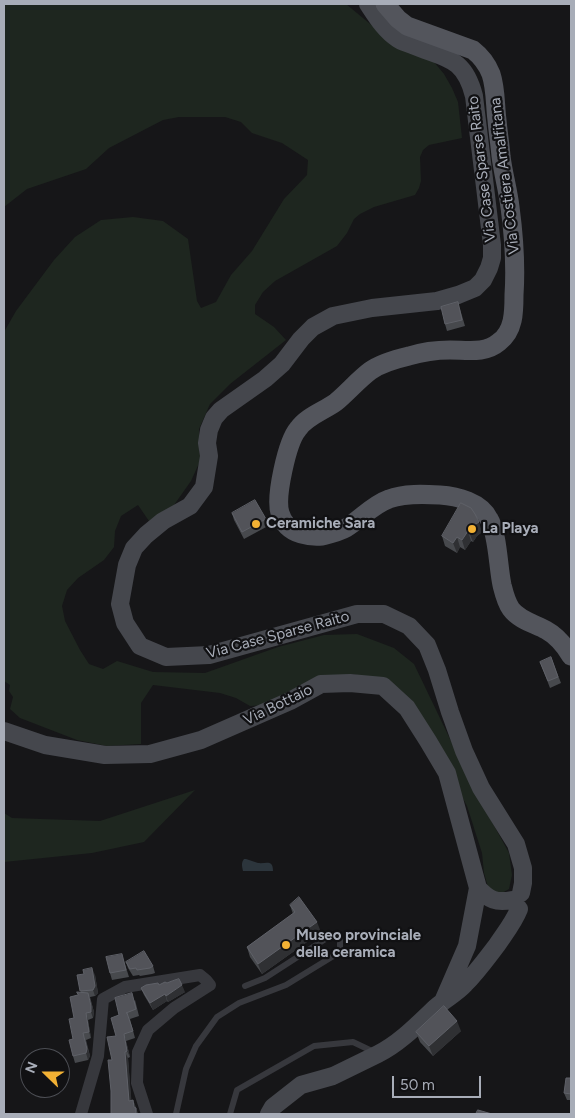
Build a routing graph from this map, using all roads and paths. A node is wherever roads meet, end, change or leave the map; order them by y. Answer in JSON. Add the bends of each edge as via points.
{"nodes":[{"id":1,"x":368,"y":4,"type":"edge"},
{"id":2,"x":385,"y":4,"type":"edge"},
{"id":3,"x":571,"y":656,"type":"edge"},
{"id":4,"x":4,"y":731,"type":"edge"},
{"id":5,"x":478,"y":888,"type":"junction"},
{"id":6,"x":517,"y":901,"type":"junction"},
{"id":7,"x":245,"y":986,"type":"dead end"},
{"id":8,"x":444,"y":1000,"type":"junction"},
{"id":9,"x":378,"y":1054,"type":"junction"},
{"id":10,"x":82,"y":1114,"type":"edge"},
{"id":11,"x":147,"y":1114,"type":"edge"},
{"id":12,"x":176,"y":1114,"type":"edge"},
{"id":13,"x":230,"y":1114,"type":"edge"},
{"id":14,"x":269,"y":1114,"type":"edge"}],
"edges":[{"from":1,"to":6,"type":"street","name":"Via Case Sparse Raito","via":[[398,39],[453,60],[468,77],[474,96],[492,245],[489,268],[475,288],[437,301],[333,316],[313,327],[265,379],[221,410],[214,418],[207,443],[209,456],[204,487],[190,506],[163,521],[134,548],[127,565],[120,604],[125,623],[140,646],[166,657],[209,655],[357,614],[384,614],[409,626],[427,645],[464,751],[481,788],[516,844],[523,868],[523,883]]},
{"from":2,"to":3,"type":"main road","name":"Via Costiera Amalfitana","via":[[407,26],[473,50],[490,71],[515,244],[510,330],[498,344],[482,350],[428,352],[382,364],[307,420],[297,429],[288,449],[279,494],[280,514],[290,528],[314,537],[347,528],[379,503],[398,496],[442,495],[472,502],[489,517],[510,609],[549,632]]},
{"from":4,"to":5,"type":"street","name":"Via Bottaio","via":[[46,745],[105,755],[150,754],[200,740],[322,684],[383,686],[406,708],[447,773]]},
{"from":5,"to":6,"type":"street","via":[[486,897]]},
{"from":5,"to":8,"type":"street","via":[[467,946]]},
{"from":6,"to":8,"type":"street","name":"Via Case Sparse Raito","via":[[517,916],[510,927],[464,985]]},
{"from":7,"to":12,"type":"lane","via":[[265,978],[330,936],[340,940],[340,952],[286,985],[239,1003],[218,1017],[196,1046],[186,1069]]},
{"from":8,"to":9,"type":"street","name":"Via Case Sparse Raito"},
{"from":9,"to":13,"type":"lane","via":[[354,1042],[314,1046],[237,1090]]},
{"from":9,"to":14,"type":"street","name":"Via Case Sparse Raito","via":[[333,1076],[301,1085],[273,1107]]},
{"from":10,"to":11,"type":"street","via":[[98,1056],[103,999],[125,987],[200,975],[210,985],[174,1008],[148,1030],[138,1052],[137,1083]]}]}
